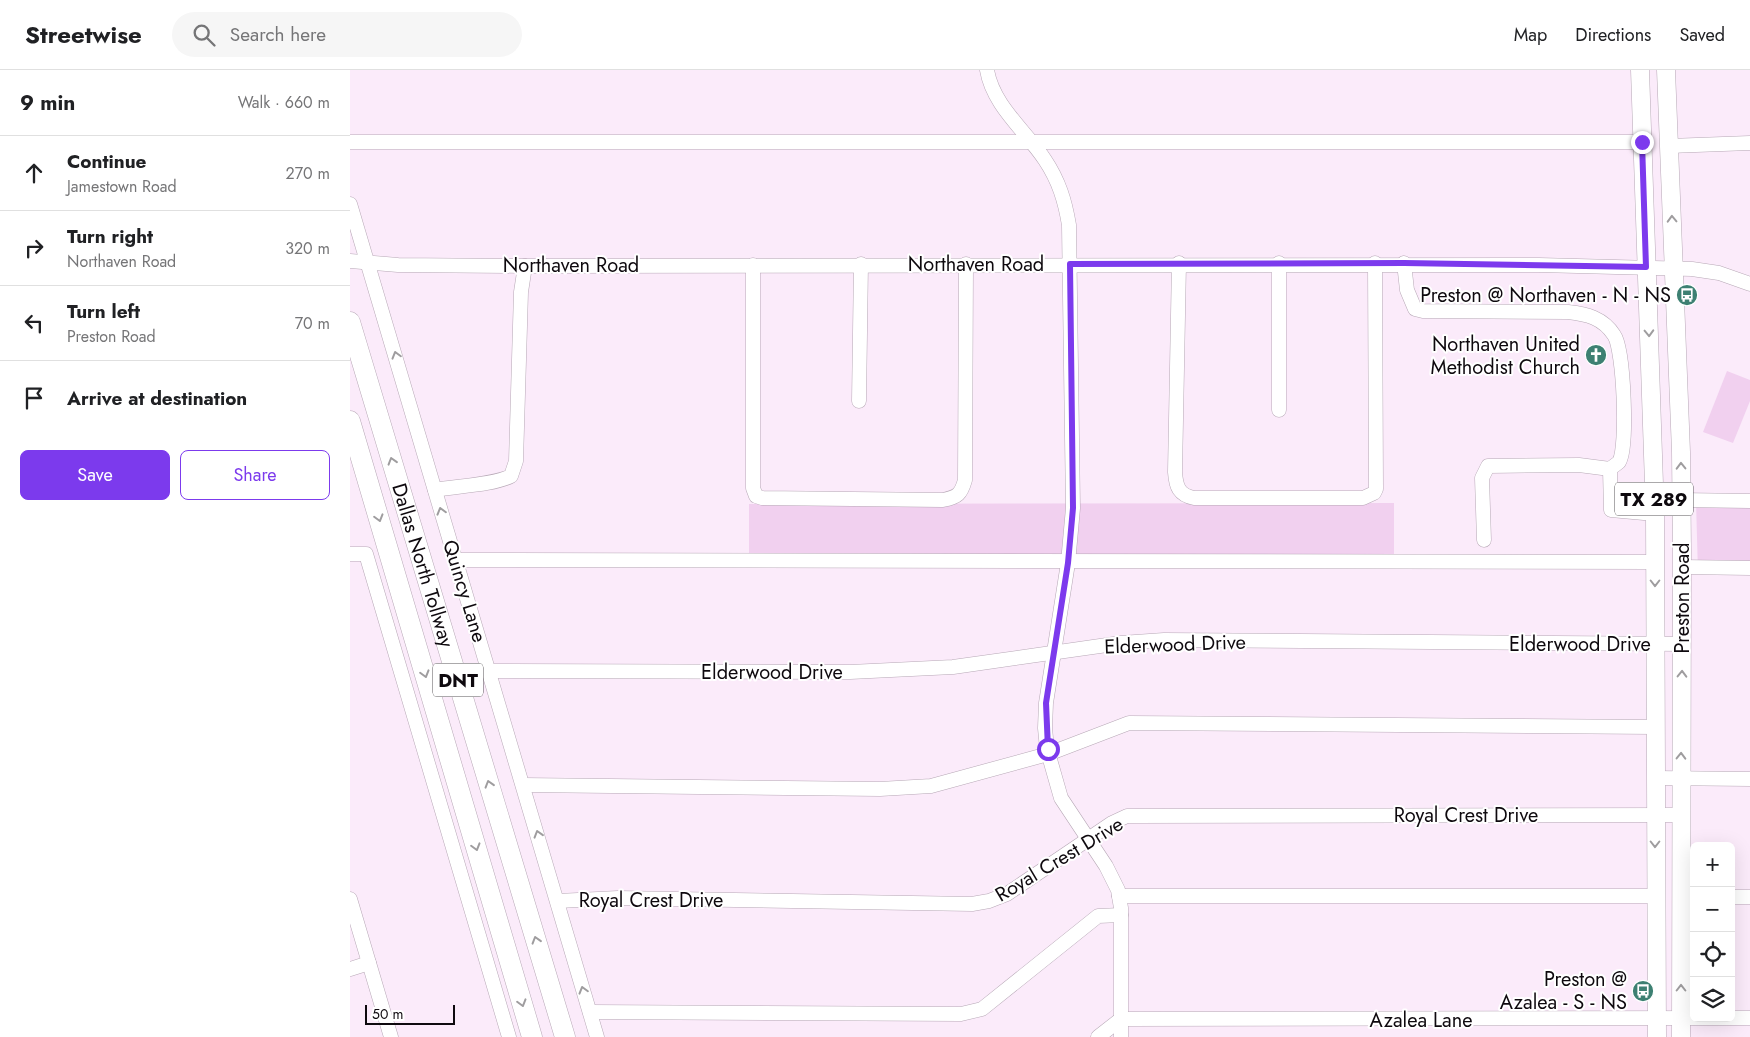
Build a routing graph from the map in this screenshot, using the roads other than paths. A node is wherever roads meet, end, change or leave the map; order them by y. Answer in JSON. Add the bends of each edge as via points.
{"nodes":[{"id":1,"x":987,"y":70,"type":"edge"},
{"id":2,"x":1640,"y":70,"type":"edge"},
{"id":3,"x":1666,"y":70,"type":"edge"},
{"id":4,"x":350,"y":142,"type":"edge"},
{"id":5,"x":1032,"y":142,"type":"junction"},
{"id":6,"x":1642,"y":142,"type":"junction"},
{"id":7,"x":1750,"y":143,"type":"edge"},
{"id":8,"x":1669,"y":146,"type":"junction"},
{"id":9,"x":350,"y":204,"type":"edge"},
{"id":10,"x":350,"y":261,"type":"edge"},
{"id":11,"x":368,"y":261,"type":"junction"},
{"id":12,"x":1179,"y":263,"type":"junction"},
{"id":13,"x":1280,"y":263,"type":"junction"},
{"id":14,"x":1375,"y":263,"type":"junction"},
{"id":15,"x":1404,"y":263,"type":"junction"},
{"id":16,"x":861,"y":264,"type":"junction"},
{"id":17,"x":966,"y":264,"type":"junction"},
{"id":18,"x":1070,"y":264,"type":"junction"},
{"id":19,"x":752,"y":265,"type":"junction"},
{"id":20,"x":525,"y":266,"type":"junction"},
{"id":21,"x":1646,"y":267,"type":"junction"},
{"id":22,"x":1673,"y":267,"type":"junction"},
{"id":23,"x":1750,"y":284,"type":"edge"},
{"id":24,"x":350,"y":322,"type":"edge"},
{"id":25,"x":859,"y":401,"type":"dead end"},
{"id":26,"x":1279,"y":410,"type":"dead end"},
{"id":27,"x":350,"y":421,"type":"edge"},
{"id":28,"x":1610,"y":469,"type":"junction"},
{"id":29,"x":435,"y":490,"type":"junction"},
{"id":30,"x":1750,"y":501,"type":"edge"},
{"id":31,"x":1682,"y":507,"type":"junction"},
{"id":32,"x":1655,"y":514,"type":"junction"},
{"id":33,"x":1484,"y":540,"type":"dead end"},
{"id":34,"x":350,"y":554,"type":"edge"},
{"id":35,"x":456,"y":560,"type":"junction"},
{"id":36,"x":1655,"y":562,"type":"junction"},
{"id":37,"x":1068,"y":563,"type":"junction"},
{"id":38,"x":1683,"y":567,"type":"junction"},
{"id":39,"x":1750,"y":568,"type":"edge"},
{"id":40,"x":1655,"y":644,"type":"junction"},
{"id":41,"x":1683,"y":644,"type":"junction"},
{"id":42,"x":1053,"y":653,"type":"junction"},
{"id":43,"x":489,"y":671,"type":"junction"},
{"id":44,"x":1655,"y":727,"type":"junction"},
{"id":45,"x":1048,"y":754,"type":"junction"},
{"id":46,"x":1655,"y":778,"type":"junction"},
{"id":47,"x":1680,"y":778,"type":"junction"},
{"id":48,"x":1750,"y":780,"type":"edge"},
{"id":49,"x":523,"y":785,"type":"junction"},
{"id":50,"x":1655,"y":815,"type":"junction"},
{"id":51,"x":1680,"y":815,"type":"junction"},
{"id":52,"x":1089,"y":839,"type":"junction"},
{"id":53,"x":1687,"y":895,"type":"edge"},
{"id":54,"x":1119,"y":896,"type":"junction"},
{"id":55,"x":1656,"y":896,"type":"junction"},
{"id":56,"x":1735,"y":897,"type":"edge"},
{"id":57,"x":1750,"y":897,"type":"edge"},
{"id":58,"x":350,"y":899,"type":"edge"},
{"id":59,"x":558,"y":901,"type":"junction"},
{"id":60,"x":1121,"y":915,"type":"junction"},
{"id":61,"x":369,"y":963,"type":"junction"},
{"id":62,"x":350,"y":969,"type":"edge"},
{"id":63,"x":590,"y":1012,"type":"junction"},
{"id":64,"x":1750,"y":1018,"type":"edge"},
{"id":65,"x":1121,"y":1019,"type":"junction"},
{"id":66,"x":1657,"y":1028,"type":"edge"},
{"id":67,"x":1681,"y":1028,"type":"edge"},
{"id":68,"x":391,"y":1037,"type":"edge"},
{"id":69,"x":509,"y":1037,"type":"edge"},
{"id":70,"x":532,"y":1037,"type":"edge"},
{"id":71,"x":565,"y":1037,"type":"edge"},
{"id":72,"x":597,"y":1037,"type":"edge"},
{"id":73,"x":1098,"y":1037,"type":"edge"},
{"id":74,"x":1121,"y":1037,"type":"edge"}],
"edges":[{"from":1,"to":5,"type":"street","via":[[998,99]]},
{"from":2,"to":6,"type":"main road","name":"Preston Road","number":"TX 289"},
{"from":3,"to":8,"type":"main road","name":"Preston Road","number":"TX 289"},
{"from":4,"to":5,"type":"street"},
{"from":5,"to":6,"type":"street"},
{"from":5,"to":18,"type":"street","via":[[1055,177],[1065,200]]},
{"from":6,"to":21,"type":"main road","name":"Preston Road","number":"TX 289"},
{"from":7,"to":8,"type":"street"},
{"from":22,"to":8,"type":"main road","name":"Preston Road","number":"TX 289","one_way":true},
{"from":9,"to":11,"type":"street","name":"Quincy Lane"},
{"from":10,"to":11,"type":"street","name":"Northaven Road"},
{"from":11,"to":20,"type":"street","name":"Northaven Road","via":[[398,265]]},
{"from":29,"to":11,"type":"street","name":"Quincy Lane","one_way":true},
{"from":12,"to":13,"type":"street","name":"Northaven Road"},
{"from":12,"to":14,"type":"street","via":[[1175,472],[1178,490],[1194,498],[1363,498],[1374,494],[1376,489]]},
{"from":12,"to":18,"type":"street","name":"Northaven Road"},
{"from":13,"to":14,"type":"street","name":"Northaven Road"},
{"from":13,"to":26,"type":"street"},
{"from":14,"to":15,"type":"street","name":"Northaven Road"},
{"from":15,"to":21,"type":"street","name":"Northaven Road"},
{"from":15,"to":28,"type":"street","via":[[1406,290],[1415,309],[1588,314],[1615,336],[1620,356],[1624,440],[1619,461]]},
{"from":16,"to":17,"type":"street","name":"Northaven Road"},
{"from":16,"to":19,"type":"street","name":"Northaven Road"},
{"from":16,"to":25,"type":"street"},
{"from":17,"to":18,"type":"street","name":"Northaven Road"},
{"from":17,"to":19,"type":"street","via":[[965,480],[962,492],[956,498],[943,500],[756,496],[753,488]]},
{"from":18,"to":37,"type":"street","via":[[1073,508]]},
{"from":19,"to":20,"type":"street","name":"Northaven Road"},
{"from":20,"to":29,"type":"street","via":[[520,292],[516,461],[511,476],[502,481]]},
{"from":21,"to":22,"type":"street","name":"Northaven Road"},
{"from":21,"to":32,"type":"main road","name":"Preston Road","number":"TX 289","one_way":true},
{"from":22,"to":23,"type":"street","name":"Northaven Road","via":[[1719,273]]},
{"from":31,"to":22,"type":"main road","name":"Preston Road","number":"TX 289","one_way":true},
{"from":71,"to":24,"type":"highway","name":"Dallas North Tollway","number":"DNT","one_way":true},
{"from":27,"to":70,"type":"highway","name":"Dallas North Tollway","number":"DNT","one_way":true},
{"from":28,"to":32,"type":"street","via":[[1611,510]]},
{"from":28,"to":33,"type":"street","via":[[1579,465],[1488,466],[1482,478]]},
{"from":35,"to":29,"type":"street","name":"Quincy Lane","one_way":true},
{"from":30,"to":31,"type":"street"},
{"from":31,"to":32,"type":"main road"},
{"from":31,"to":38,"type":"main road","name":"Preston Road","number":"TX 289"},
{"from":32,"to":36,"type":"main road","name":"Preston Road","number":"TX 289"},
{"from":34,"to":69,"type":"street","via":[[366,554]]},
{"from":35,"to":37,"type":"street"},
{"from":35,"to":43,"type":"street","name":"Quincy Lane"},
{"from":36,"to":37,"type":"street"},
{"from":36,"to":40,"type":"main road","name":"Preston Road","number":"TX 289","one_way":true},
{"from":37,"to":42,"type":"street"},
{"from":38,"to":39,"type":"street"},
{"from":38,"to":41,"type":"main road","name":"Preston Road","number":"TX 289"},
{"from":40,"to":41,"type":"street","name":"Elderwood Drive"},
{"from":40,"to":42,"type":"street","name":"Elderwood Drive","via":[[1164,640]]},
{"from":40,"to":44,"type":"main road","name":"Preston Road","number":"TX 289"},
{"from":47,"to":41,"type":"main road","name":"Preston Road","number":"TX 289","one_way":true},
{"from":42,"to":43,"type":"street","name":"Elderwood Drive","via":[[953,667],[850,672]]},
{"from":42,"to":45,"type":"street","via":[[1046,703]]},
{"from":43,"to":49,"type":"street","name":"Quincy Lane"},
{"from":44,"to":45,"type":"street","via":[[1129,723]]},
{"from":44,"to":46,"type":"main road","name":"Preston Road","number":"TX 289"},
{"from":45,"to":49,"type":"street","via":[[930,786],[880,789]]},
{"from":45,"to":52,"type":"street","via":[[1061,798]]},
{"from":46,"to":47,"type":"street"},
{"from":46,"to":50,"type":"main road","name":"Preston Road","number":"TX 289"},
{"from":47,"to":48,"type":"street"},
{"from":47,"to":51,"type":"main road","name":"Preston Road","number":"TX 289"},
{"from":59,"to":49,"type":"street","name":"Quincy Lane","one_way":true},
{"from":50,"to":51,"type":"street","name":"Royal Crest Drive"},
{"from":50,"to":52,"type":"street","name":"Royal Crest Drive","via":[[1149,815],[1127,816]]},
{"from":50,"to":55,"type":"main road","name":"Preston Road","number":"TX 289","one_way":true},
{"from":51,"to":53,"type":"main road","name":"Preston Road","number":"TX 289"},
{"from":52,"to":54,"type":"street"},
{"from":52,"to":59,"type":"street","name":"Royal Crest Drive","via":[[1007,894],[972,904],[618,898]]},
{"from":67,"to":53,"type":"main road","name":"Preston Road","number":"TX 289","one_way":true},
{"from":54,"to":55,"type":"street"},
{"from":54,"to":60,"type":"street"},
{"from":55,"to":66,"type":"main road","name":"Preston Road","number":"TX 289"},
{"from":56,"to":57,"type":"street"},
{"from":58,"to":61,"type":"street"},
{"from":63,"to":59,"type":"street","name":"Quincy Lane","one_way":true},
{"from":60,"to":63,"type":"street","via":[[1098,916],[982,1009],[961,1014]]},
{"from":60,"to":65,"type":"street"},
{"from":61,"to":62,"type":"street"},
{"from":61,"to":68,"type":"street"},
{"from":63,"to":72,"type":"street","name":"Quincy Lane"},
{"from":64,"to":67,"type":"street","name":"Azalea Lane"},
{"from":65,"to":66,"type":"street","name":"Azalea Lane"},
{"from":65,"to":73,"type":"street"},
{"from":65,"to":74,"type":"street"},
{"from":66,"to":67,"type":"street","name":"Azalea Lane"}]}
